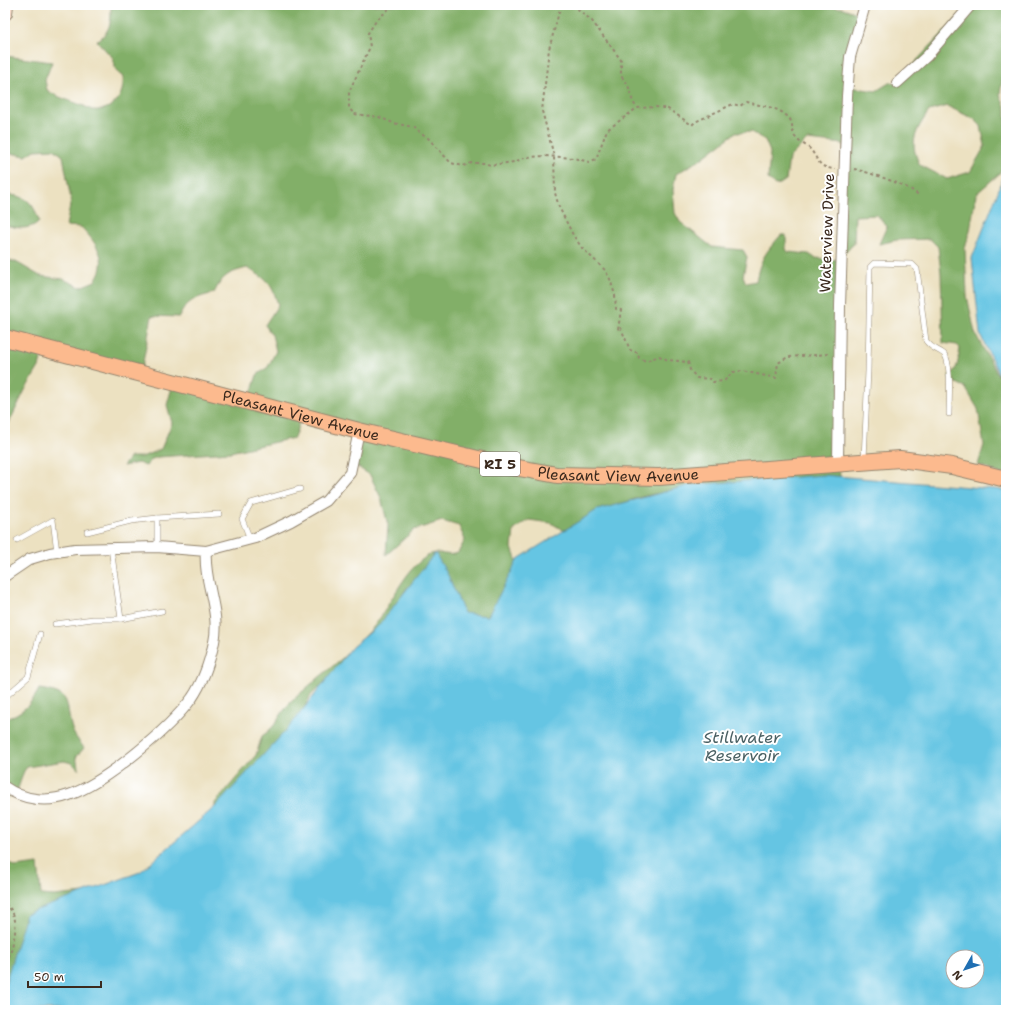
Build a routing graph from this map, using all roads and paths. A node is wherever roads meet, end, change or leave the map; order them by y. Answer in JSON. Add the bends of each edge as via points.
{"nodes":[{"id":1,"x":6,"y":5,"type":"edge"},
{"id":2,"x":393,"y":5,"type":"edge"},
{"id":3,"x":561,"y":5,"type":"edge"},
{"id":4,"x":865,"y":5,"type":"edge"},
{"id":5,"x":971,"y":5,"type":"edge"},
{"id":6,"x":574,"y":6,"type":"edge"},
{"id":7,"x":5,"y":13,"type":"edge"},
{"id":8,"x":897,"y":83,"type":"dead end"},
{"id":9,"x":637,"y":108,"type":"junction"},
{"id":10,"x":554,"y":156,"type":"junction"},
{"id":11,"x":844,"y":168,"type":"junction"},
{"id":12,"x":919,"y":196,"type":"dead end"},
{"id":13,"x":5,"y":338,"type":"edge"},
{"id":14,"x":839,"y":354,"type":"junction"},
{"id":15,"x":949,"y":414,"type":"dead end"},
{"id":16,"x":360,"y":431,"type":"junction"},
{"id":17,"x":864,"y":462,"type":"junction"},
{"id":18,"x":838,"y":464,"type":"junction"},
{"id":19,"x":1006,"y":479,"type":"edge"},
{"id":20,"x":300,"y":489,"type":"dead end"},
{"id":21,"x":219,"y":514,"type":"dead end"},
{"id":22,"x":157,"y":518,"type":"junction"},
{"id":23,"x":87,"y":532,"type":"dead end"},
{"id":24,"x":250,"y":539,"type":"junction"},
{"id":25,"x":17,"y":540,"type":"dead end"},
{"id":26,"x":158,"y":547,"type":"junction"},
{"id":27,"x":111,"y":548,"type":"junction"},
{"id":28,"x":206,"y":551,"type":"junction"},
{"id":29,"x":57,"y":552,"type":"junction"},
{"id":30,"x":5,"y":576,"type":"edge"},
{"id":31,"x":162,"y":611,"type":"dead end"},
{"id":32,"x":121,"y":619,"type":"junction"},
{"id":33,"x":56,"y":624,"type":"dead end"},
{"id":34,"x":40,"y":634,"type":"dead end"},
{"id":35,"x":5,"y":697,"type":"edge"},
{"id":36,"x":5,"y":787,"type":"edge"},
{"id":37,"x":5,"y":904,"type":"edge"},
{"id":38,"x":5,"y":968,"type":"edge"}],
"edges":[{"from":1,"to":7,"type":"main road"},
{"from":2,"to":10,"type":"path","via":[[368,32],[370,47],[349,92],[349,108],[354,114],[379,117],[413,127],[428,138],[451,163],[463,166]]},
{"from":3,"to":10,"type":"path","via":[[562,10],[549,49],[542,111]]},
{"from":4,"to":11,"type":"street","name":"Waterview Drive","via":[[850,57]]},
{"from":5,"to":8,"type":"street","via":[[927,56]]},
{"from":6,"to":9,"type":"path","via":[[592,21],[621,60],[621,76],[629,84],[632,102]]},
{"from":9,"to":10,"type":"path","via":[[607,130],[596,159],[589,162]]},
{"from":9,"to":11,"type":"path","via":[[668,109],[692,125],[732,104],[759,104],[787,115],[792,121],[793,135],[812,151],[823,166]]},
{"from":10,"to":14,"type":"path","via":[[555,193],[559,207],[582,248],[608,274],[615,295],[616,310],[621,310],[618,330],[621,328],[630,350],[638,353],[639,358],[646,361],[659,356],[668,360],[688,362],[690,370],[697,378],[711,379],[713,382],[724,381],[733,372],[742,371],[776,378],[778,363],[788,357]]},
{"from":11,"to":12,"type":"path","via":[[857,169],[885,178],[917,191]]},
{"from":11,"to":14,"type":"street","name":"Waterview Drive"},
{"from":13,"to":16,"type":"main road","name":"Pleasant View Avenue","number":"RI 5"},
{"from":14,"to":18,"type":"street","name":"Waterview Drive"},
{"from":15,"to":17,"type":"lane","via":[[948,362],[944,354],[932,348],[926,341],[917,269],[912,264],[874,263],[870,267]]},
{"from":16,"to":18,"type":"main road","name":"Pleasant View Avenue","number":"RI 5","via":[[557,475],[659,477]]},
{"from":16,"to":24,"type":"street","via":[[350,473],[326,501],[291,521]]},
{"from":17,"to":18,"type":"main road","name":"Pleasant View Avenue","number":"RI 5"},
{"from":17,"to":19,"type":"main road","name":"Pleasant View Avenue","number":"RI 5","via":[[900,459],[952,466]]},
{"from":20,"to":24,"type":"lane","via":[[251,503],[242,518]]},
{"from":21,"to":22,"type":"lane"},
{"from":22,"to":23,"type":"lane","via":[[131,521]]},
{"from":22,"to":26,"type":"lane"},
{"from":24,"to":28,"type":"street"},
{"from":25,"to":29,"type":"lane","via":[[53,520]]},
{"from":26,"to":27,"type":"street"},
{"from":26,"to":28,"type":"street"},
{"from":27,"to":29,"type":"street"},
{"from":27,"to":32,"type":"lane"},
{"from":28,"to":36,"type":"street","via":[[205,562],[216,618],[214,641],[201,680],[181,711],[125,761],[76,792],[52,799],[31,799],[17,795]]},
{"from":29,"to":30,"type":"street","via":[[30,559]]},
{"from":31,"to":32,"type":"lane"},
{"from":32,"to":33,"type":"lane","via":[[93,619]]},
{"from":34,"to":35,"type":"lane","via":[[28,677]]},
{"from":37,"to":38,"type":"path","via":[[15,918],[14,939]]}]}
